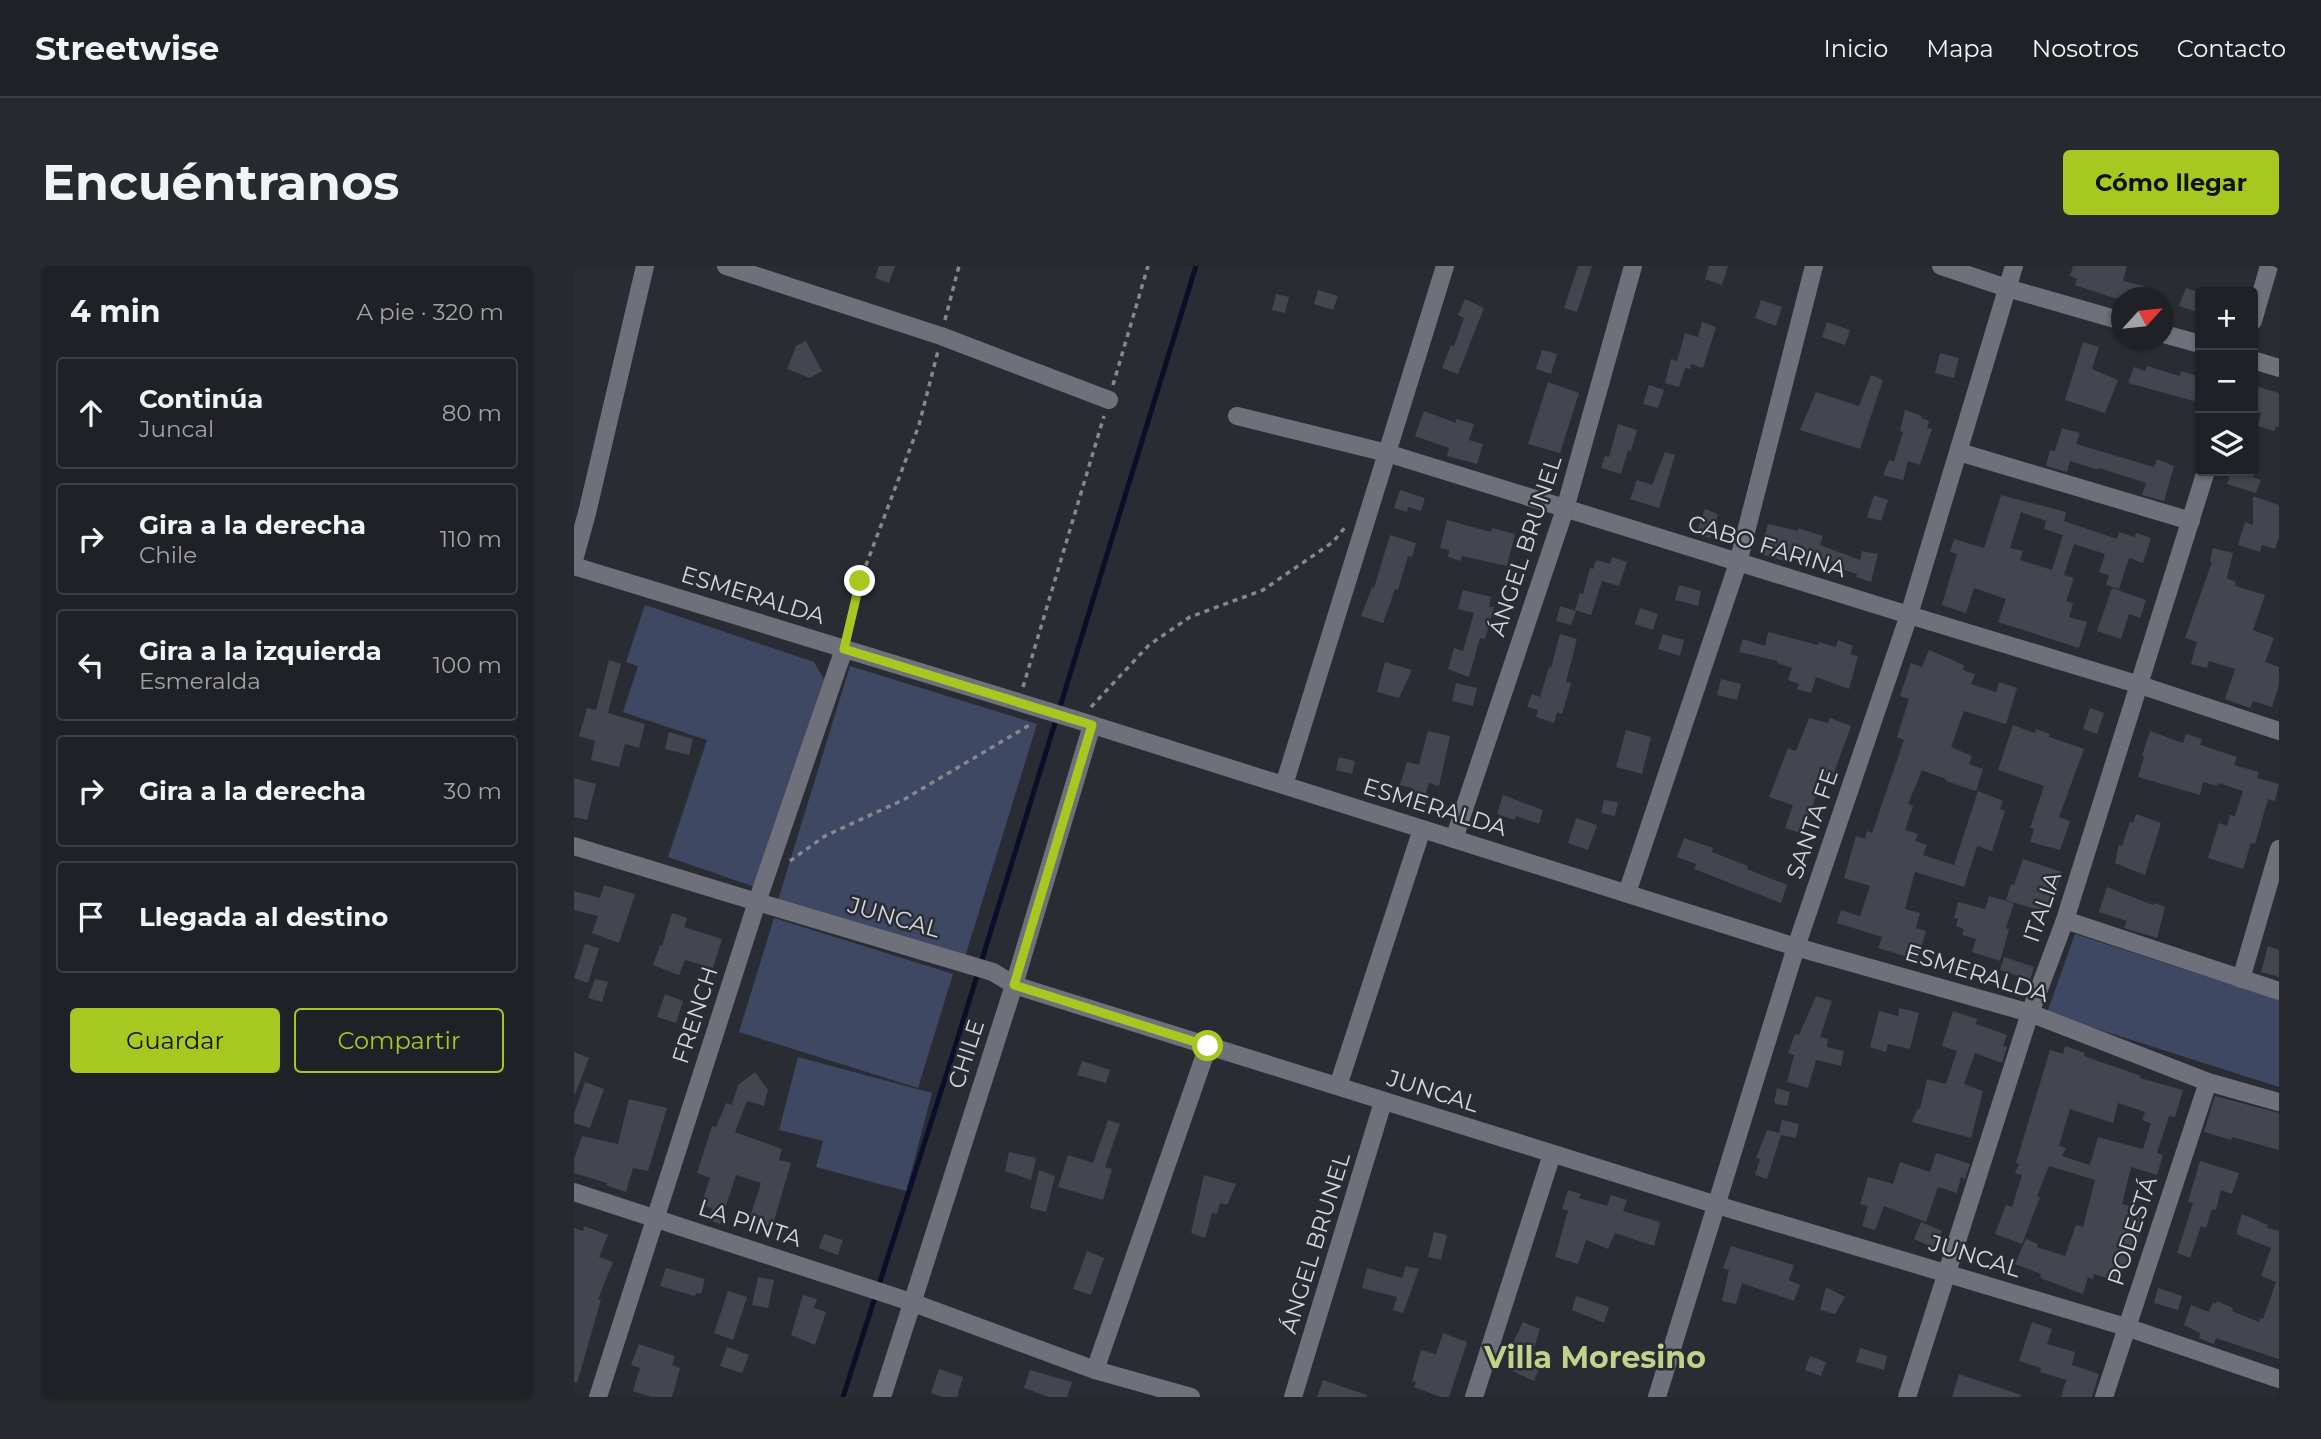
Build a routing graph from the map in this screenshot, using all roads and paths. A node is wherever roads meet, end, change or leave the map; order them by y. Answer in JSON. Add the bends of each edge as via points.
{"nodes":[{"id":1,"x":645,"y":266,"type":"edge"},
{"id":2,"x":726,"y":266,"type":"edge"},
{"id":3,"x":958,"y":266,"type":"edge"},
{"id":4,"x":1148,"y":266,"type":"edge"},
{"id":5,"x":1445,"y":266,"type":"edge"},
{"id":6,"x":1633,"y":266,"type":"edge"},
{"id":7,"x":1814,"y":266,"type":"edge"},
{"id":8,"x":1941,"y":266,"type":"edge"},
{"id":9,"x":2014,"y":266,"type":"edge"},
{"id":10,"x":2269,"y":266,"type":"edge"},
{"id":11,"x":2007,"y":288,"type":"junction"},
{"id":12,"x":2258,"y":304,"type":"edge"},
{"id":13,"x":2111,"y":318,"type":"edge"},
{"id":14,"x":941,"y":336,"type":"junction"},
{"id":15,"x":2174,"y":337,"type":"edge"},
{"id":16,"x":2195,"y":343,"type":"edge"},
{"id":17,"x":2258,"y":362,"type":"edge"},
{"id":18,"x":2279,"y":368,"type":"edge"},
{"id":19,"x":1109,"y":400,"type":"junction"},
{"id":20,"x":1237,"y":416,"type":"dead end"},
{"id":21,"x":1959,"y":452,"type":"junction"},
{"id":22,"x":1387,"y":453,"type":"junction"},
{"id":23,"x":2204,"y":476,"type":"edge"},
{"id":24,"x":1565,"y":509,"type":"junction"},
{"id":25,"x":2190,"y":521,"type":"junction"},
{"id":26,"x":1349,"y":522,"type":"dead end"},
{"id":27,"x":574,"y":560,"type":"edge"},
{"id":28,"x":1738,"y":563,"type":"junction"},
{"id":29,"x":574,"y":566,"type":"edge"},
{"id":30,"x":1909,"y":615,"type":"junction"},
{"id":31,"x":844,"y":649,"type":"junction"},
{"id":32,"x":2140,"y":685,"type":"junction"},
{"id":33,"x":1018,"y":702,"type":"junction"},
{"id":34,"x":1047,"y":711,"type":"junction"},
{"id":35,"x":1081,"y":721,"type":"junction"},
{"id":36,"x":2279,"y":731,"type":"edge"},
{"id":37,"x":1283,"y":785,"type":"junction"},
{"id":38,"x":1422,"y":829,"type":"junction"},
{"id":39,"x":1454,"y":839,"type":"junction"},
{"id":40,"x":574,"y":846,"type":"edge"},
{"id":41,"x":2279,"y":849,"type":"edge"},
{"id":42,"x":766,"y":878,"type":"junction"},
{"id":43,"x":1627,"y":893,"type":"junction"},
{"id":44,"x":757,"y":902,"type":"junction"},
{"id":45,"x":2065,"y":920,"type":"junction"},
{"id":46,"x":1796,"y":947,"type":"junction"},
{"id":47,"x":2241,"y":979,"type":"junction"},
{"id":48,"x":1014,"y":985,"type":"junction"},
{"id":49,"x":2279,"y":991,"type":"edge"},
{"id":50,"x":2030,"y":1013,"type":"junction"},
{"id":51,"x":1208,"y":1046,"type":"junction"},
{"id":52,"x":2208,"y":1082,"type":"junction"},
{"id":53,"x":1338,"y":1086,"type":"junction"},
{"id":54,"x":1383,"y":1102,"type":"junction"},
{"id":55,"x":2279,"y":1102,"type":"edge"},
{"id":56,"x":1552,"y":1154,"type":"junction"},
{"id":57,"x":574,"y":1192,"type":"edge"},
{"id":58,"x":1717,"y":1205,"type":"junction"},
{"id":59,"x":655,"y":1217,"type":"junction"},
{"id":60,"x":1947,"y":1273,"type":"junction"},
{"id":61,"x":911,"y":1302,"type":"junction"},
{"id":62,"x":2126,"y":1327,"type":"junction"},
{"id":63,"x":1095,"y":1370,"type":"junction"},
{"id":64,"x":2279,"y":1379,"type":"edge"},
{"id":65,"x":598,"y":1397,"type":"edge"},
{"id":66,"x":882,"y":1397,"type":"edge"},
{"id":67,"x":1191,"y":1397,"type":"edge"},
{"id":68,"x":1293,"y":1397,"type":"edge"},
{"id":69,"x":1474,"y":1397,"type":"edge"},
{"id":70,"x":1657,"y":1397,"type":"edge"},
{"id":71,"x":1907,"y":1397,"type":"edge"},
{"id":72,"x":2104,"y":1397,"type":"edge"}],
"edges":[{"from":1,"to":27,"type":"street"},
{"from":2,"to":14,"type":"street"},
{"from":3,"to":14,"type":"path"},
{"from":4,"to":19,"type":"path"},
{"from":5,"to":22,"type":"street"},
{"from":6,"to":24,"type":"street","name":"ÁNGEL BRUNEL"},
{"from":7,"to":28,"type":"street"},
{"from":8,"to":11,"type":"street"},
{"from":9,"to":11,"type":"street","name":"SANTA FE"},
{"from":10,"to":12,"type":"street"},
{"from":11,"to":13,"type":"street"},
{"from":11,"to":21,"type":"street","name":"SANTA FE"},
{"from":14,"to":19,"type":"street"},
{"from":14,"to":31,"type":"path","via":[[919,425],[860,581]]},
{"from":15,"to":16,"type":"street"},
{"from":17,"to":18,"type":"street"},
{"from":19,"to":33,"type":"path"},
{"from":20,"to":22,"type":"street","name":"CABO FARINA"},
{"from":21,"to":25,"type":"street"},
{"from":21,"to":30,"type":"street","name":"SANTA FE"},
{"from":22,"to":24,"type":"street","name":"CABO FARINA"},
{"from":22,"to":37,"type":"street"},
{"from":23,"to":25,"type":"street","name":"ITALIA"},
{"from":24,"to":28,"type":"street","name":"CABO FARINA"},
{"from":24,"to":39,"type":"street","name":"ÁNGEL BRUNEL"},
{"from":25,"to":32,"type":"street","name":"ITALIA"},
{"from":26,"to":35,"type":"path","via":[[1333,542],[1263,590],[1190,617],[1149,645]]},
{"from":28,"to":30,"type":"street","name":"CABO FARINA"},
{"from":28,"to":43,"type":"street"},
{"from":29,"to":31,"type":"street","name":"ESMERALDA"},
{"from":30,"to":32,"type":"street","name":"CABO FARINA"},
{"from":30,"to":46,"type":"street","name":"SANTA FE"},
{"from":31,"to":33,"type":"street","name":"ESMERALDA"},
{"from":31,"to":42,"type":"street","name":"FRENCH"},
{"from":32,"to":36,"type":"street","name":"CABO FARINA"},
{"from":32,"to":45,"type":"street","name":"ITALIA"},
{"from":33,"to":34,"type":"street","name":"ESMERALDA"},
{"from":34,"to":35,"type":"street","name":"ESMERALDA"},
{"from":34,"to":42,"type":"path","via":[[903,800],[825,836]]},
{"from":35,"to":37,"type":"street","name":"ESMERALDA"},
{"from":35,"to":48,"type":"street","name":"CHILE"},
{"from":37,"to":38,"type":"street","name":"ESMERALDA"},
{"from":38,"to":39,"type":"street","name":"ESMERALDA"},
{"from":38,"to":53,"type":"street"},
{"from":39,"to":43,"type":"street","name":"ESMERALDA"},
{"from":40,"to":44,"type":"street","name":"JUNCAL"},
{"from":41,"to":47,"type":"street"},
{"from":42,"to":44,"type":"street","name":"FRENCH"},
{"from":43,"to":46,"type":"street","name":"ESMERALDA"},
{"from":44,"to":48,"type":"street","name":"JUNCAL","via":[[993,971]]},
{"from":44,"to":59,"type":"street","name":"FRENCH"},
{"from":45,"to":47,"type":"street"},
{"from":45,"to":50,"type":"street","name":"ITALIA"},
{"from":46,"to":50,"type":"street","name":"ESMERALDA"},
{"from":46,"to":58,"type":"street","name":"SANTA FE"},
{"from":47,"to":49,"type":"street"},
{"from":48,"to":51,"type":"street","name":"JUNCAL"},
{"from":48,"to":61,"type":"street","name":"CHILE"},
{"from":50,"to":52,"type":"street","name":"ESMERALDA"},
{"from":50,"to":60,"type":"street","name":"ITALIA"},
{"from":51,"to":53,"type":"street","name":"JUNCAL"},
{"from":51,"to":63,"type":"street"},
{"from":52,"to":55,"type":"street","name":"ESMERALDA"},
{"from":52,"to":62,"type":"street","name":"PODESTÁ"},
{"from":53,"to":54,"type":"street","name":"JUNCAL"},
{"from":54,"to":56,"type":"street","name":"JUNCAL"},
{"from":54,"to":68,"type":"street","name":"ÁNGEL BRUNEL"},
{"from":56,"to":58,"type":"street","name":"JUNCAL"},
{"from":56,"to":69,"type":"street"},
{"from":57,"to":59,"type":"street","name":"LA PINTA"},
{"from":58,"to":60,"type":"street","name":"JUNCAL"},
{"from":58,"to":70,"type":"street","name":"SANTA FE"},
{"from":59,"to":61,"type":"street","name":"LA PINTA"},
{"from":59,"to":65,"type":"street","name":"FRENCH"},
{"from":60,"to":62,"type":"street","name":"JUNCAL"},
{"from":60,"to":71,"type":"street","name":"ITALIA"},
{"from":61,"to":63,"type":"street","name":"LA PINTA"},
{"from":61,"to":66,"type":"street","name":"CHILE"},
{"from":62,"to":64,"type":"street","name":"JUNCAL"},
{"from":62,"to":72,"type":"street","name":"PODESTÁ"},
{"from":63,"to":67,"type":"street","name":"LA PINTA"}]}
